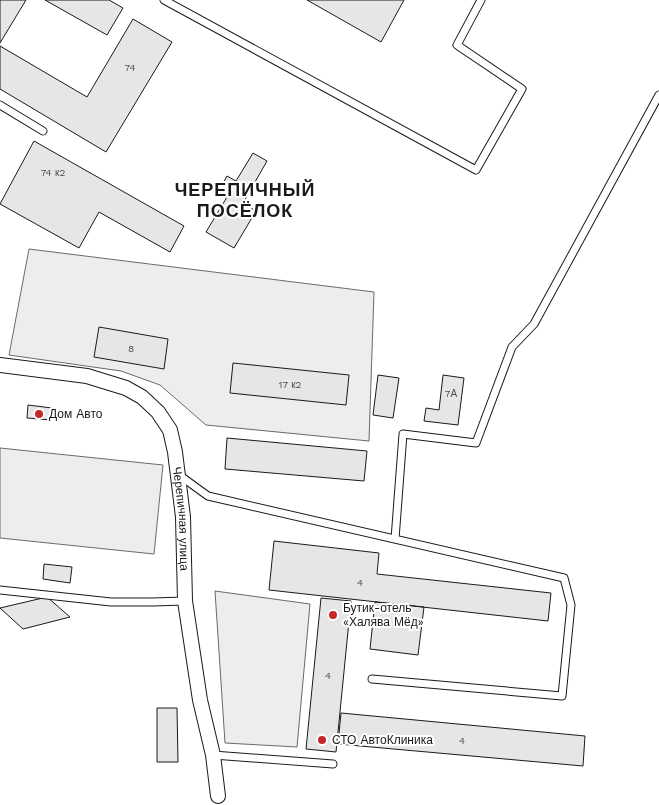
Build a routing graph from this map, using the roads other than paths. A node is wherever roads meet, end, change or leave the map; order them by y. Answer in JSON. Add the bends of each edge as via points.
{"nodes":[{"id":1,"x":164,"y":0,"type":"edge"},
{"id":2,"x":481,"y":0,"type":"edge"},
{"id":3,"x":659,"y":95,"type":"edge"},
{"id":4,"x":0,"y":105,"type":"edge"},
{"id":5,"x":43,"y":131,"type":"dead end"},
{"id":6,"x":0,"y":365,"type":"edge"},
{"id":7,"x":178,"y":475,"type":"junction"},
{"id":8,"x":395,"y":539,"type":"junction"},
{"id":9,"x":0,"y":590,"type":"edge"},
{"id":10,"x":185,"y":601,"type":"junction"},
{"id":11,"x":372,"y":678,"type":"dead end"},
{"id":12,"x":213,"y":755,"type":"junction"},
{"id":13,"x":333,"y":764,"type":"dead end"},
{"id":14,"x":218,"y":801,"type":"edge"}],
"edges":[{"from":1,"to":2,"type":"lane","via":[[476,170],[522,88],[457,45]]},
{"from":3,"to":8,"type":"lane","via":[[534,324],[512,346],[476,443],[403,434]]},
{"from":4,"to":5,"type":"lane"},
{"from":6,"to":7,"type":"street","name":"Черепичная улица","via":[[87,376],[126,388],[142,397],[170,430]]},
{"from":7,"to":8,"type":"lane","via":[[208,496]]},
{"from":7,"to":10,"type":"street","name":"Черепичная улица","via":[[183,517]]},
{"from":8,"to":11,"type":"lane","via":[[564,578],[570,605],[562,696]]},
{"from":9,"to":10,"type":"lane","via":[[111,602]]},
{"from":10,"to":12,"type":"street","name":"Черепичная улица","via":[[200,700]]},
{"from":12,"to":13,"type":"lane"},
{"from":12,"to":14,"type":"street","name":"Черепичная улица"}]}
